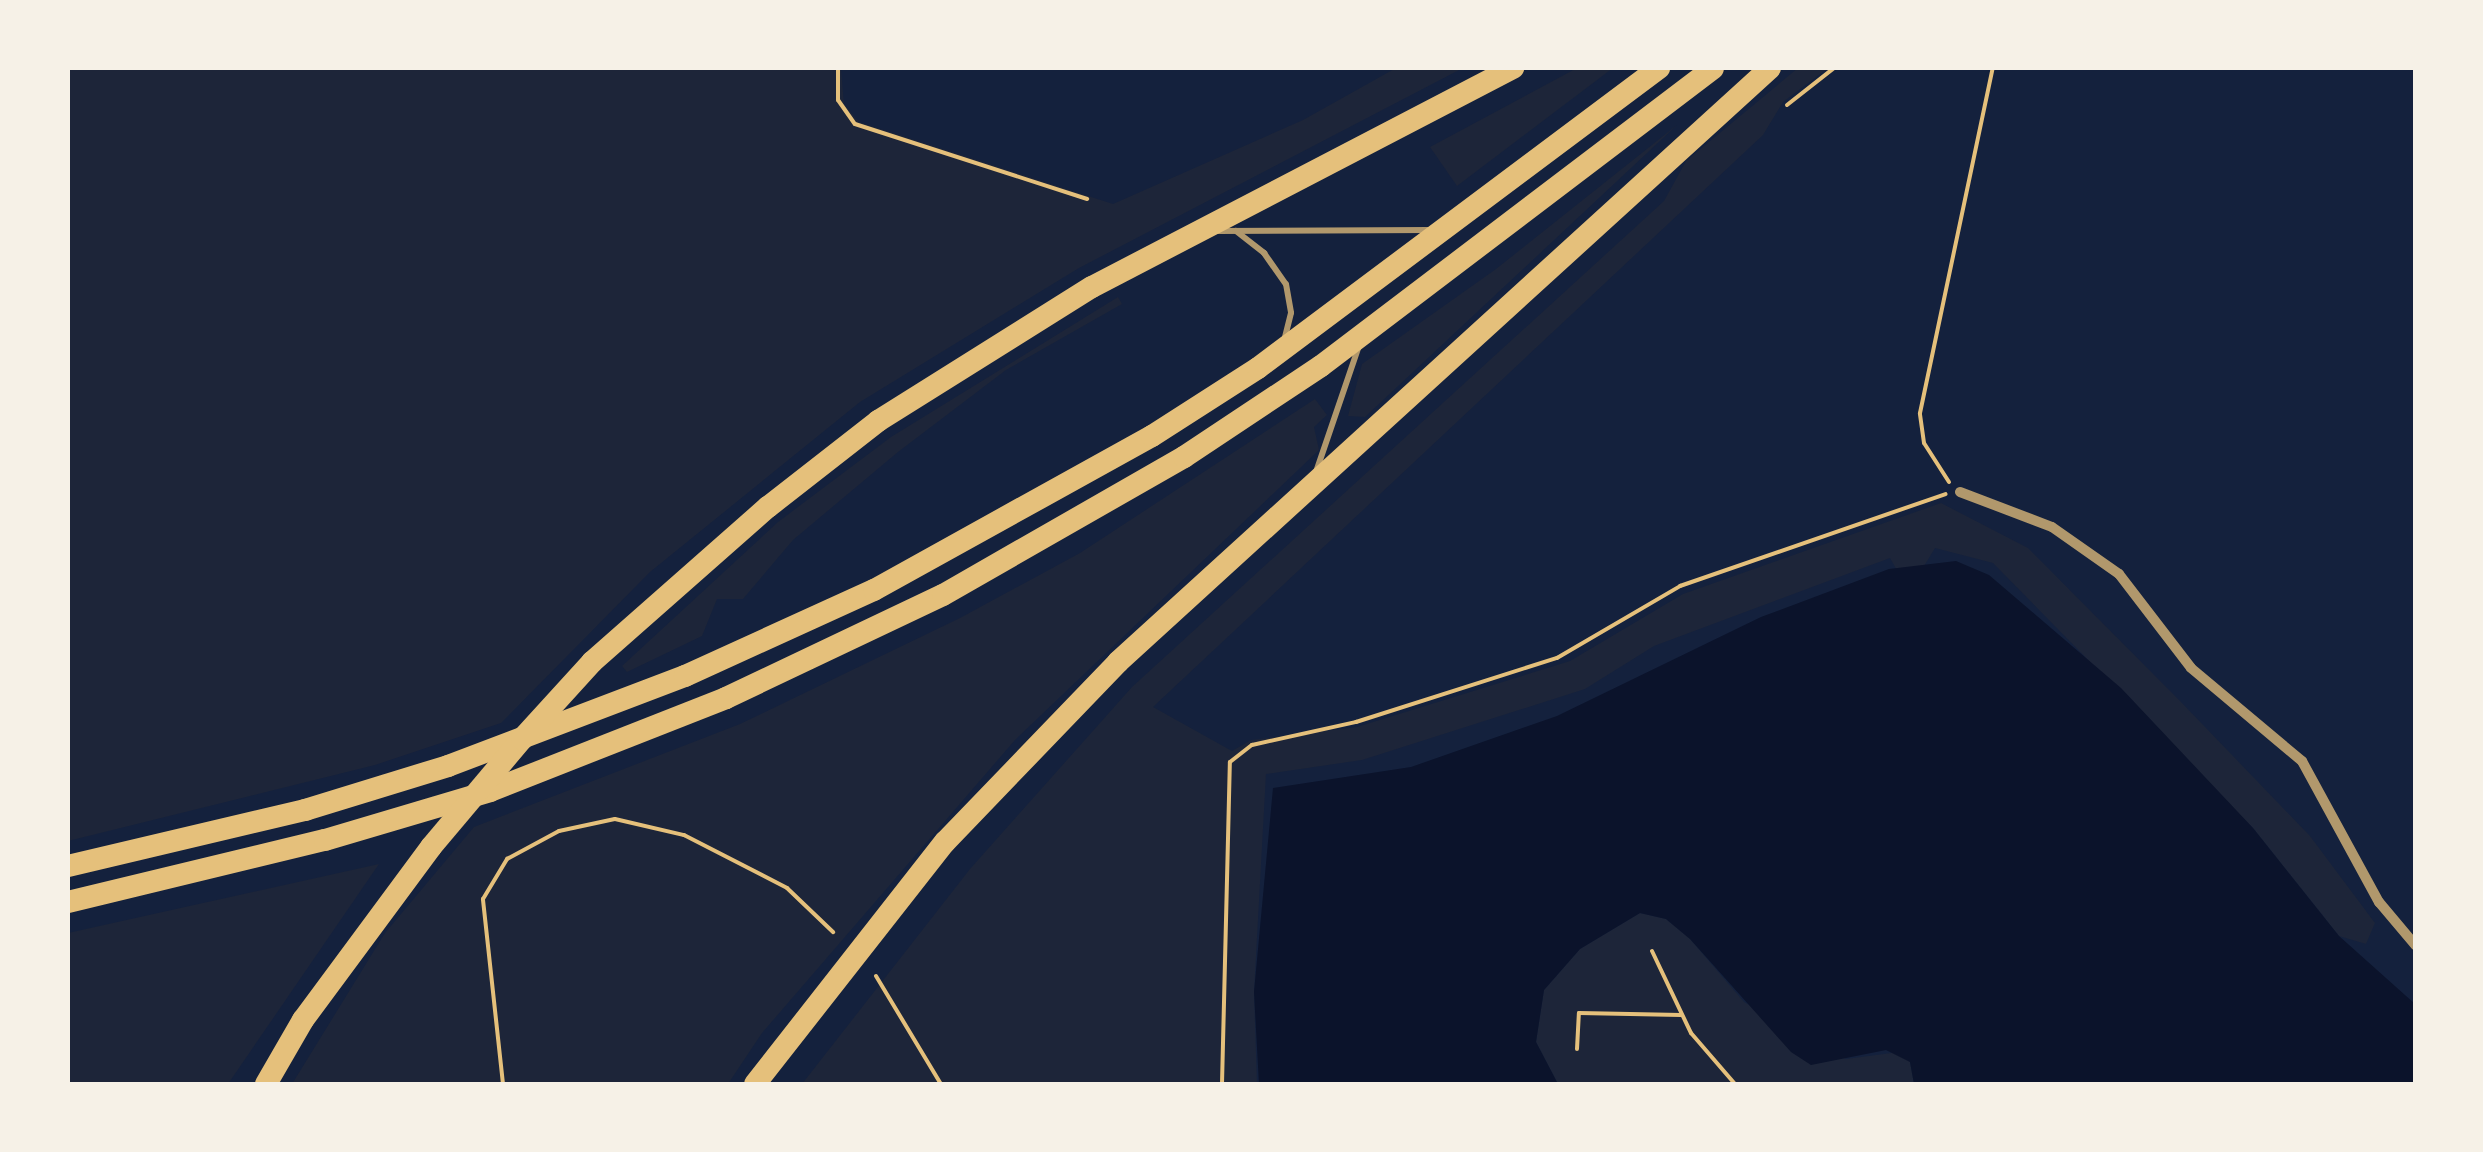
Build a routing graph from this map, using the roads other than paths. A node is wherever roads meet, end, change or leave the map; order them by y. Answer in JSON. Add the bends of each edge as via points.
{"nodes":[{"id":1,"x":1513,"y":68,"type":"edge"},
{"id":2,"x":1659,"y":68,"type":"edge"},
{"id":3,"x":1712,"y":68,"type":"edge"},
{"id":4,"x":1770,"y":68,"type":"edge"},
{"id":5,"x":1235,"y":230,"type":"junction"},
{"id":6,"x":1445,"y":230,"type":"junction"},
{"id":7,"x":1200,"y":232,"type":"junction"},
{"id":8,"x":1363,"y":334,"type":"junction"},
{"id":9,"x":1275,"y":355,"type":"junction"},
{"id":10,"x":1312,"y":482,"type":"junction"},
{"id":11,"x":1960,"y":492,"type":"road end"},
{"id":12,"x":68,"y":866,"type":"edge"},
{"id":13,"x":68,"y":902,"type":"edge"},
{"id":14,"x":2416,"y":946,"type":"edge"},
{"id":15,"x":266,"y":1084,"type":"edge"},
{"id":16,"x":755,"y":1084,"type":"edge"}],
"edges":[{"from":1,"to":7,"type":"highway"},
{"from":2,"to":6,"type":"highway"},
{"from":3,"to":8,"type":"highway"},
{"from":4,"to":10,"type":"highway"},
{"from":5,"to":6,"type":"lane"},
{"from":5,"to":7,"type":"lane"},
{"from":5,"to":9,"type":"lane","via":[[1264,253],[1286,284],[1290,312]]},
{"from":6,"to":9,"type":"highway"},
{"from":7,"to":15,"type":"highway","via":[[1092,287],[878,422],[740,531],[592,662],[430,848],[303,1020]]},
{"from":8,"to":10,"type":"lane"},
{"from":8,"to":13,"type":"highway","via":[[1184,457],[1066,528],[726,698],[490,790],[325,840]]},
{"from":9,"to":12,"type":"highway","via":[[1152,436],[928,562],[685,676],[448,766]]},
{"from":10,"to":16,"type":"highway","via":[[1029,752],[861,942]]},
{"from":11,"to":14,"type":"street","via":[[2052,527],[2119,574],[2191,668],[2302,761],[2379,902]]}]}
